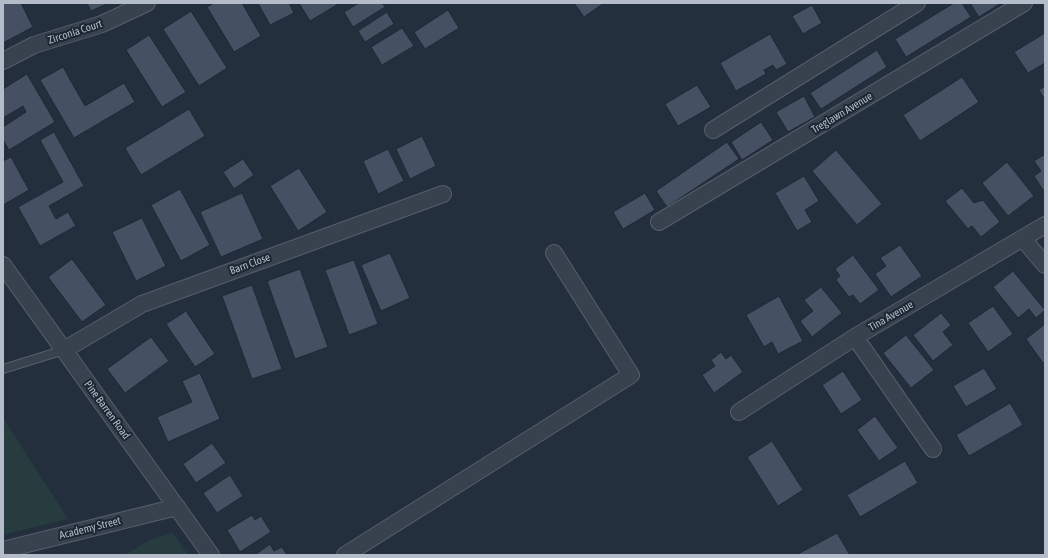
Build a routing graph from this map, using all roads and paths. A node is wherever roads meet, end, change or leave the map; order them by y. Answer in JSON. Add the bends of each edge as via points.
{"nodes":[{"id":1,"x":147,"y":3,"type":"edge"},
{"id":2,"x":917,"y":3,"type":"edge"},
{"id":3,"x":1024,"y":3,"type":"edge"},
{"id":4,"x":3,"y":61,"type":"edge"},
{"id":5,"x":713,"y":130,"type":"dead end"},
{"id":6,"x":443,"y":194,"type":"dead end"},
{"id":7,"x":659,"y":222,"type":"dead end"},
{"id":8,"x":1045,"y":225,"type":"edge"},
{"id":9,"x":1023,"y":239,"type":"junction"},
{"id":10,"x":554,"y":253,"type":"dead end"},
{"id":11,"x":3,"y":265,"type":"edge"},
{"id":12,"x":1045,"y":265,"type":"edge"},
{"id":13,"x":855,"y":337,"type":"junction"},
{"id":14,"x":64,"y":350,"type":"junction"},
{"id":15,"x":3,"y":369,"type":"edge"},
{"id":16,"x":739,"y":412,"type":"dead end"},
{"id":17,"x":933,"y":449,"type":"dead end"},
{"id":18,"x":177,"y":507,"type":"junction"},
{"id":19,"x":3,"y":550,"type":"edge"},
{"id":20,"x":211,"y":555,"type":"edge"},
{"id":21,"x":345,"y":555,"type":"edge"}],
"edges":[{"from":1,"to":4,"type":"street","name":"Zirconia Court","via":[[102,24],[34,45]]},
{"from":2,"to":5,"type":"street"},
{"from":3,"to":7,"type":"street","name":"Treglawn Avenue"},
{"from":6,"to":14,"type":"street","name":"Barn Close","via":[[142,304]]},
{"from":8,"to":9,"type":"street","name":"Tina Avenue"},
{"from":9,"to":12,"type":"street"},
{"from":9,"to":13,"type":"street","name":"Tina Avenue"},
{"from":10,"to":21,"type":"street","via":[[631,375]]},
{"from":11,"to":14,"type":"street","name":"Pine Barren Road"},
{"from":13,"to":16,"type":"street","name":"Tina Avenue"},
{"from":13,"to":17,"type":"street"},
{"from":14,"to":15,"type":"lane"},
{"from":14,"to":18,"type":"street","name":"Pine Barren Road"},
{"from":18,"to":19,"type":"street","name":"Academy Street"},
{"from":18,"to":20,"type":"street","name":"Pine Barren Road"}]}
